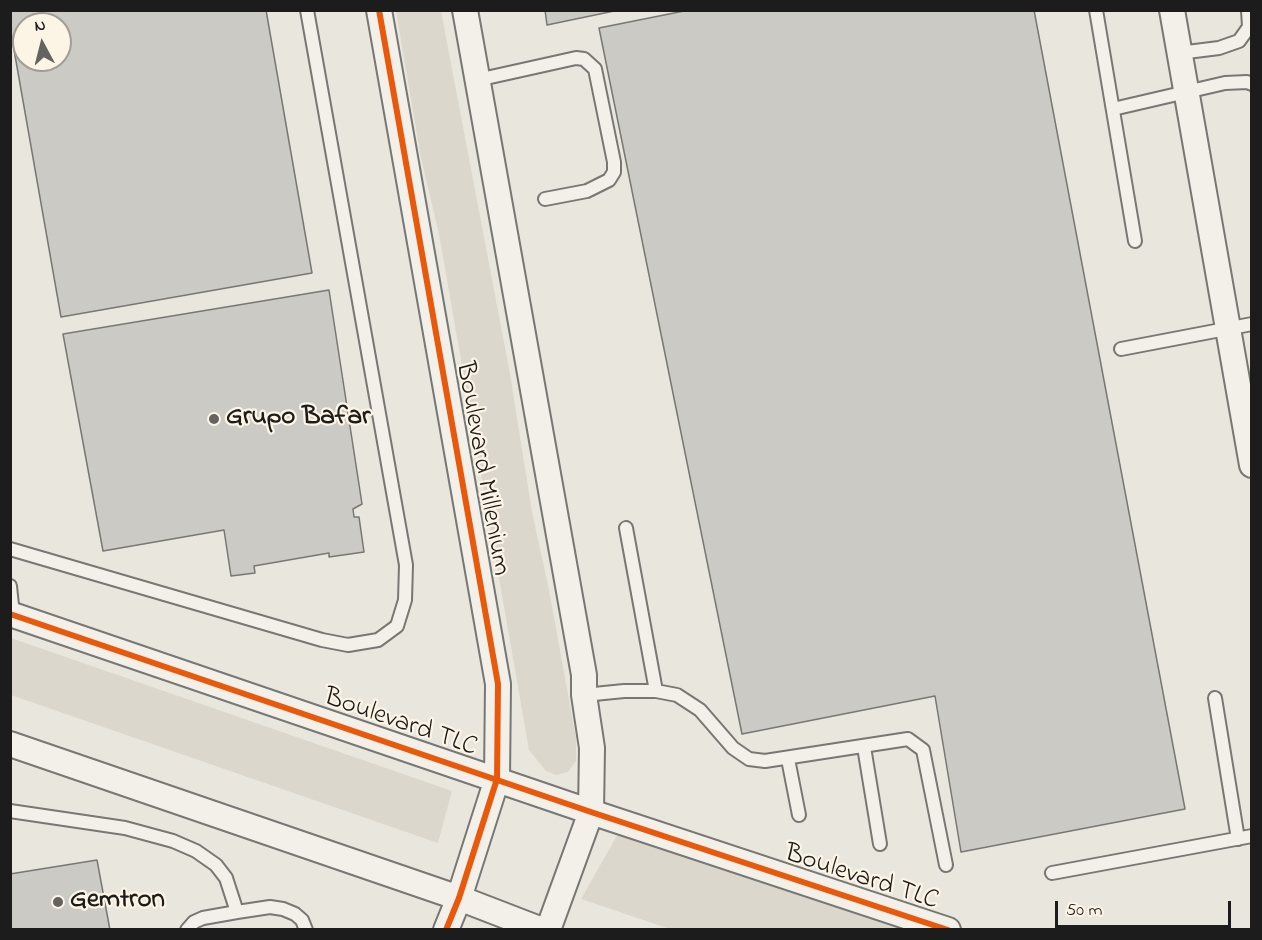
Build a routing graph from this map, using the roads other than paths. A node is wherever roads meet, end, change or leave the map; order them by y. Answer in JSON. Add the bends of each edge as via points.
{"nodes":[{"id":1,"x":307,"y":10,"type":"edge"},
{"id":2,"x":379,"y":10,"type":"edge"},
{"id":3,"x":465,"y":10,"type":"edge"},
{"id":4,"x":1096,"y":10,"type":"edge"},
{"id":5,"x":1172,"y":10,"type":"edge"},
{"id":6,"x":1248,"y":10,"type":"edge"},
{"id":7,"x":1179,"y":53,"type":"junction"},
{"id":8,"x":477,"y":80,"type":"junction"},
{"id":9,"x":1251,"y":84,"type":"edge"},
{"id":10,"x":1186,"y":93,"type":"junction"},
{"id":11,"x":1113,"y":109,"type":"junction"},
{"id":12,"x":545,"y":199,"type":"dead end"},
{"id":13,"x":1135,"y":241,"type":"dead end"},
{"id":14,"x":1251,"y":324,"type":"edge"},
{"id":15,"x":1228,"y":329,"type":"junction"},
{"id":16,"x":1121,"y":349,"type":"dead end"},
{"id":17,"x":1251,"y":465,"type":"edge"},
{"id":18,"x":626,"y":528,"type":"dead end"},
{"id":19,"x":10,"y":549,"type":"edge"},
{"id":20,"x":10,"y":586,"type":"edge"},
{"id":21,"x":12,"y":615,"type":"edge"},
{"id":22,"x":656,"y":691,"type":"junction"},
{"id":23,"x":585,"y":695,"type":"junction"},
{"id":24,"x":1215,"y":698,"type":"dead end"},
{"id":25,"x":10,"y":744,"type":"edge"},
{"id":26,"x":864,"y":747,"type":"junction"},
{"id":27,"x":788,"y":759,"type":"junction"},
{"id":28,"x":497,"y":779,"type":"junction"},
{"id":29,"x":10,"y":811,"type":"edge"},
{"id":30,"x":591,"y":812,"type":"junction"},
{"id":31,"x":799,"y":815,"type":"dead end"},
{"id":32,"x":1251,"y":836,"type":"edge"},
{"id":33,"x":1238,"y":839,"type":"junction"},
{"id":34,"x":880,"y":844,"type":"dead end"},
{"id":35,"x":946,"y":865,"type":"dead end"},
{"id":36,"x":1052,"y":873,"type":"dead end"},
{"id":37,"x":459,"y":898,"type":"junction"},
{"id":38,"x":237,"y":912,"type":"junction"},
{"id":39,"x":187,"y":930,"type":"edge"},
{"id":40,"x":306,"y":930,"type":"edge"},
{"id":41,"x":446,"y":930,"type":"edge"},
{"id":42,"x":542,"y":930,"type":"edge"},
{"id":43,"x":548,"y":930,"type":"edge"},
{"id":44,"x":948,"y":930,"type":"edge"}],
"edges":[{"from":1,"to":19,"type":"lane","via":[[406,566],[405,600],[397,626],[378,640],[348,645],[322,640]]},
{"from":2,"to":28,"type":"street","name":"Boulevard Millenium","via":[[498,684]]},
{"from":3,"to":8,"type":"street"},
{"from":4,"to":11,"type":"lane"},
{"from":5,"to":7,"type":"street"},
{"from":6,"to":7,"type":"lane","via":[[1249,27],[1239,41]]},
{"from":7,"to":10,"type":"street"},
{"from":8,"to":12,"type":"lane","via":[[576,58],[584,59],[595,69],[614,172],[609,180],[588,191]]},
{"from":8,"to":23,"type":"street"},
{"from":9,"to":10,"type":"lane","via":[[1225,83]]},
{"from":10,"to":11,"type":"lane"},
{"from":10,"to":15,"type":"street"},
{"from":11,"to":13,"type":"lane"},
{"from":14,"to":15,"type":"lane"},
{"from":15,"to":16,"type":"lane"},
{"from":15,"to":17,"type":"street"},
{"from":18,"to":22,"type":"lane"},
{"from":20,"to":21,"type":"lane"},
{"from":21,"to":28,"type":"street","name":"Boulevard TLC"},
{"from":22,"to":23,"type":"lane"},
{"from":22,"to":27,"type":"lane","via":[[677,695],[700,710],[733,748],[749,759]]},
{"from":23,"to":30,"type":"street","via":[[592,748]]},
{"from":24,"to":33,"type":"lane"},
{"from":25,"to":37,"type":"street"},
{"from":26,"to":27,"type":"lane"},
{"from":26,"to":34,"type":"lane"},
{"from":26,"to":35,"type":"lane","via":[[908,739],[923,750]]},
{"from":27,"to":31,"type":"lane"},
{"from":28,"to":30,"type":"street","name":"Boulevard TLC"},
{"from":28,"to":37,"type":"street","name":"Boulevard Millenium"},
{"from":29,"to":38,"type":"lane","via":[[125,828],[196,851],[226,878]]},
{"from":30,"to":43,"type":"street"},
{"from":30,"to":44,"type":"street","name":"Boulevard TLC"},
{"from":32,"to":33,"type":"lane"},
{"from":33,"to":36,"type":"lane"},
{"from":37,"to":41,"type":"street","name":"Boulevard Millenium"},
{"from":37,"to":42,"type":"street"},
{"from":38,"to":39,"type":"lane","via":[[203,918]]},
{"from":38,"to":40,"type":"lane","via":[[284,909],[302,920]]}]}
